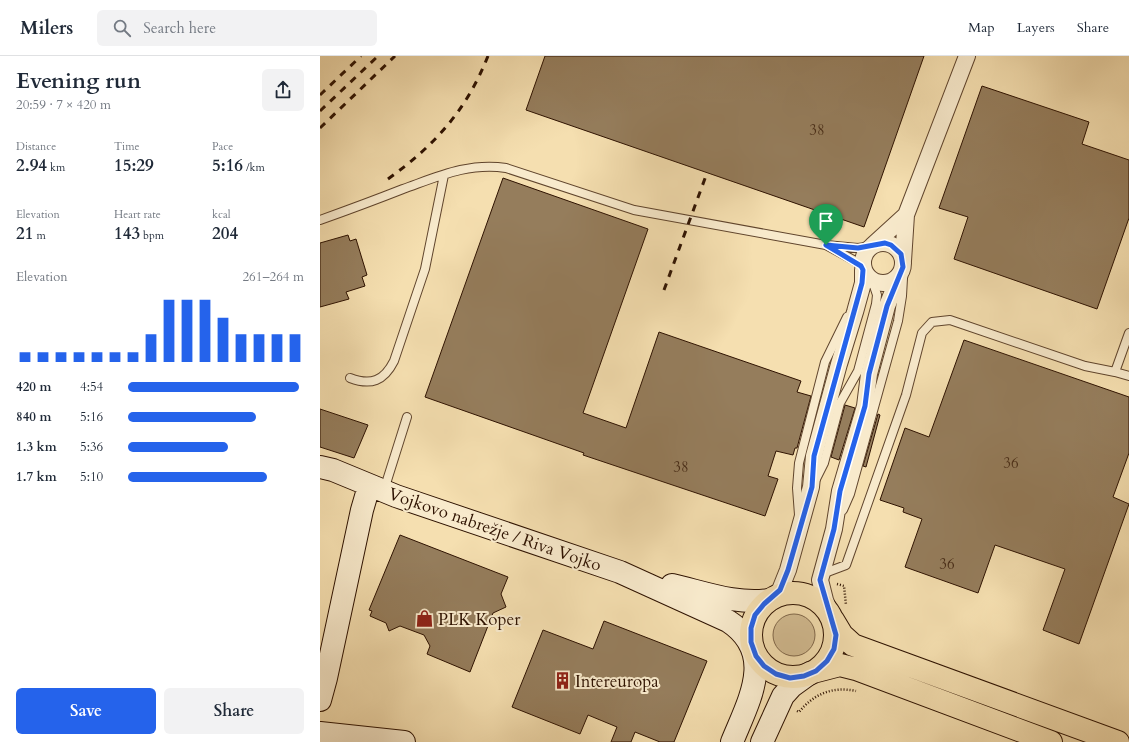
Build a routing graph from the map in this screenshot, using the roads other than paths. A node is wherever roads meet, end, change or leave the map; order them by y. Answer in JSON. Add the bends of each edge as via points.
{"nodes":[{"id":1,"x":966,"y":56,"type":"edge"},
{"id":2,"x":444,"y":175,"type":"junction"},
{"id":3,"x":906,"y":215,"type":"junction"},
{"id":4,"x":320,"y":220,"type":"edge"},
{"id":5,"x":826,"y":245,"type":"junction"},
{"id":6,"x":872,"y":246,"type":"junction"},
{"id":7,"x":902,"y":267,"type":"junction"},
{"id":8,"x":867,"y":275,"type":"junction"},
{"id":9,"x":860,"y":294,"type":"junction"},
{"id":10,"x":1129,"y":333,"type":"edge"},
{"id":11,"x":1115,"y":372,"type":"junction"},
{"id":12,"x":1129,"y":376,"type":"edge"},
{"id":13,"x":350,"y":378,"type":"dead end"},
{"id":14,"x":407,"y":418,"type":"dead end"},
{"id":15,"x":320,"y":467,"type":"edge"},
{"id":16,"x":368,"y":487,"type":"junction"},
{"id":17,"x":812,"y":487,"type":"junction"},
{"id":18,"x":799,"y":530,"type":"junction"},
{"id":19,"x":620,"y":572,"type":"junction"},
{"id":20,"x":822,"y":574,"type":"junction"},
{"id":21,"x":769,"y":600,"type":"junction"},
{"id":22,"x":832,"y":620,"type":"junction"},
{"id":23,"x":753,"y":649,"type":"junction"},
{"id":24,"x":810,"y":673,"type":"junction"},
{"id":25,"x":320,"y":700,"type":"edge"},
{"id":26,"x":320,"y":733,"type":"edge"},
{"id":27,"x":404,"y":742,"type":"edge"},
{"id":28,"x":732,"y":742,"type":"edge"},
{"id":29,"x":762,"y":742,"type":"edge"},
{"id":30,"x":1051,"y":742,"type":"edge"},
{"id":31,"x":1118,"y":742,"type":"edge"}],
"edges":[{"from":1,"to":3,"type":"street"},
{"from":2,"to":4,"type":"lane"},
{"from":2,"to":5,"type":"lane","via":[[481,166],[506,168],[634,210]]},
{"from":2,"to":13,"type":"lane","via":[[425,269],[394,361],[389,371],[376,381],[367,382]]},
{"from":3,"to":6,"type":"street"},
{"from":3,"to":7,"type":"street"},
{"from":5,"to":6,"type":"lane","via":[[858,248]]},
{"from":5,"to":8,"type":"lane","via":[[857,262]]},
{"from":6,"to":7,"type":"street","via":[[891,245],[901,254]]},
{"from":6,"to":8,"type":"street","via":[[863,257]]},
{"from":7,"to":8,"type":"street","via":[[891,282],[884,284]]},
{"from":7,"to":20,"type":"street","via":[[887,306],[869,374],[865,406],[840,491],[834,529]]},
{"from":8,"to":9,"type":"street"},
{"from":8,"to":17,"type":"lane","via":[[877,296],[876,304],[858,371],[840,403],[824,463]]},
{"from":9,"to":17,"type":"street","via":[[814,456]]},
{"from":9,"to":18,"type":"lane","via":[[826,362],[799,463]]},
{"from":10,"to":11,"type":"lane"},
{"from":11,"to":12,"type":"lane"},
{"from":11,"to":20,"type":"lane","via":[[1085,366],[961,322],[932,322],[922,333],[906,395],[846,565]]},
{"from":14,"to":16,"type":"lane"},
{"from":15,"to":16,"type":"street","name":"Vojkovo nabrežje / Riva Vojko"},
{"from":16,"to":19,"type":"street","name":"Vojkovo nabrežje / Riva Vojko"},
{"from":16,"to":25,"type":"street","name":"Vojkovo nabrežje / Riva Vojko"},
{"from":17,"to":18,"type":"street"},
{"from":18,"to":21,"type":"street","via":[[780,590]]},
{"from":19,"to":21,"type":"street","via":[[737,600]]},
{"from":19,"to":23,"type":"street","via":[[728,621],[741,629]]},
{"from":20,"to":22,"type":"street","via":[[820,580]]},
{"from":21,"to":22,"type":"main road","via":[[789,592],[803,594],[816,599],[827,609]]},
{"from":21,"to":23,"type":"main road","via":[[755,615],[751,628]]},
{"from":22,"to":24,"type":"main road","via":[[836,635],[834,649],[827,661]]},
{"from":22,"to":31,"type":"main road","via":[[853,645]]},
{"from":23,"to":24,"type":"main road","via":[[764,666],[776,674],[790,678]]},
{"from":23,"to":28,"type":"street","via":[[757,671],[755,684]]},
{"from":24,"to":29,"type":"street","via":[[783,696]]},
{"from":24,"to":30,"type":"main road","via":[[840,665],[856,669]]},
{"from":26,"to":27,"type":"street"}]}
